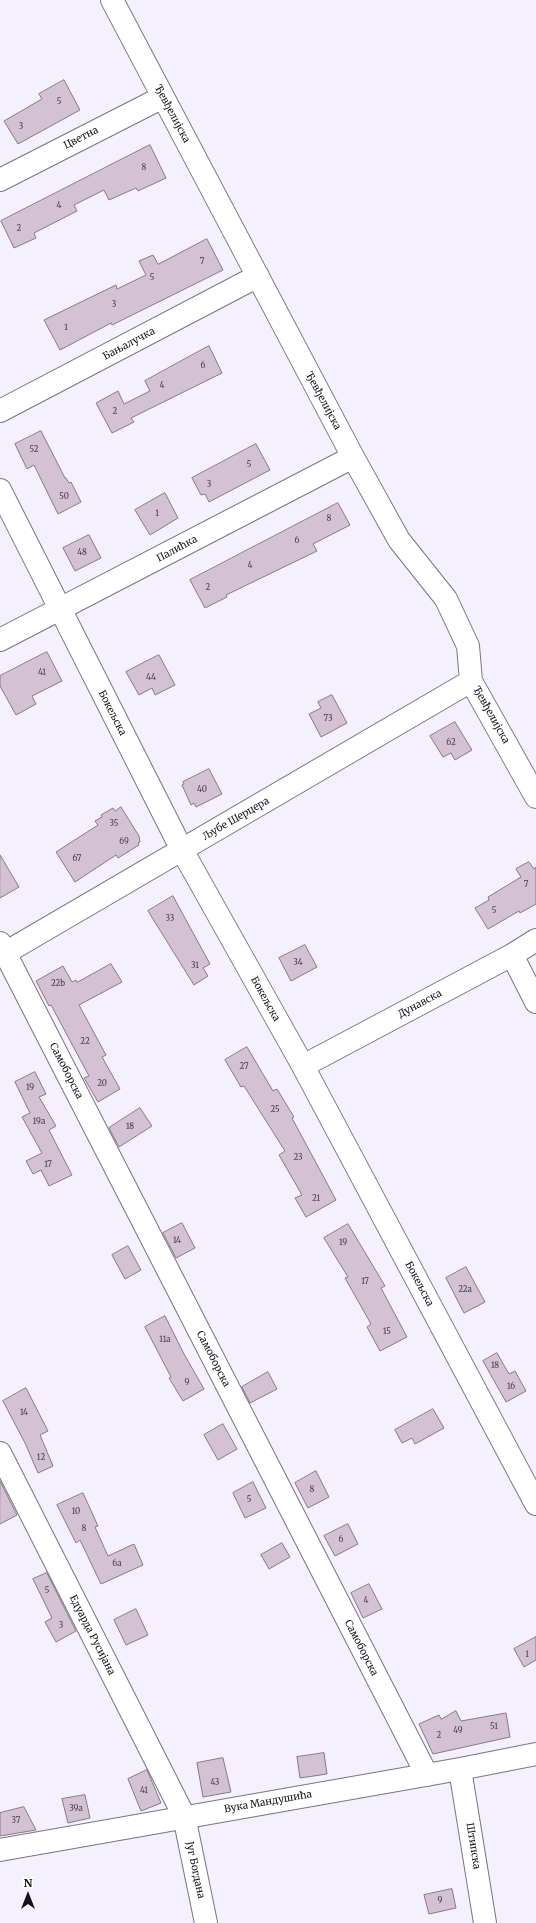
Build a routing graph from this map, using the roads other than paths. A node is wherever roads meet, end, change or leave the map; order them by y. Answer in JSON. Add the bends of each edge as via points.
{"nodes":[{"id":1,"x":112,"y":0,"type":"edge"},
{"id":2,"x":163,"y":96,"type":"junction"},
{"id":3,"x":0,"y":180,"type":"edge"},
{"id":4,"x":258,"y":276,"type":"junction"},
{"id":5,"x":0,"y":411,"type":"edge"},
{"id":6,"x":353,"y":457,"type":"junction"},
{"id":7,"x":0,"y":490,"type":"edge"},
{"id":8,"x":60,"y":610,"type":"junction"},
{"id":9,"x":0,"y":640,"type":"edge"},
{"id":10,"x":471,"y":681,"type":"junction"},
{"id":11,"x":536,"y":797,"type":"edge"},
{"id":12,"x":182,"y":850,"type":"junction"},
{"id":13,"x":536,"y":940,"type":"edge"},
{"id":14,"x":2,"y":951,"type":"edge"},
{"id":15,"x":512,"y":955,"type":"junction"},
{"id":16,"x":536,"y":1002,"type":"edge"},
{"id":17,"x":303,"y":1066,"type":"junction"},
{"id":18,"x":0,"y":1453,"type":"edge"},
{"id":19,"x":536,"y":1504,"type":"edge"},
{"id":20,"x":536,"y":1754,"type":"edge"},
{"id":21,"x":460,"y":1769,"type":"junction"},
{"id":22,"x":427,"y":1775,"type":"junction"},
{"id":23,"x":184,"y":1816,"type":"junction"},
{"id":24,"x":0,"y":1850,"type":"edge"},
{"id":25,"x":206,"y":1923,"type":"edge"},
{"id":26,"x":485,"y":1923,"type":"edge"}],
"edges":[{"from":1,"to":2,"type":"street","name":"Ђевђелијска"},
{"from":2,"to":3,"type":"street","name":"Цветна"},
{"from":2,"to":4,"type":"street","name":"Ђевђелијска"},
{"from":4,"to":5,"type":"street","name":"Бањалучка"},
{"from":4,"to":6,"type":"street","name":"Ђевђелијска"},
{"from":6,"to":8,"type":"street","name":"Палићка"},
{"from":6,"to":10,"type":"street","name":"Ђевђелијска","via":[[399,540],[446,599],[468,646]]},
{"from":7,"to":8,"type":"street","name":"Бокељска"},
{"from":8,"to":9,"type":"street","name":"Палићка"},
{"from":8,"to":12,"type":"street","name":"Бокељска"},
{"from":10,"to":11,"type":"street","name":"Ђевђелијска"},
{"from":10,"to":12,"type":"street","name":"Љубе Шерцера"},
{"from":12,"to":14,"type":"street","name":"Љубе Шерцера"},
{"from":12,"to":17,"type":"street","name":"Бокељска"},
{"from":13,"to":15,"type":"street","name":"Дунавска"},
{"from":14,"to":22,"type":"street","name":"Самоборска"},
{"from":15,"to":16,"type":"street"},
{"from":15,"to":17,"type":"street","name":"Дунавска"},
{"from":17,"to":19,"type":"street","name":"Бокељска"},
{"from":18,"to":23,"type":"street","name":"Едуарда Русијана"},
{"from":20,"to":21,"type":"street","name":"Вука Мандушића"},
{"from":21,"to":22,"type":"street","name":"Вука Мандушића"},
{"from":21,"to":26,"type":"street","name":"Штипска"},
{"from":22,"to":23,"type":"street","name":"Вука Мандушића"},
{"from":23,"to":24,"type":"street","name":"Вука Мандушића"},
{"from":23,"to":25,"type":"street","name":"Југ Богдана"}]}
